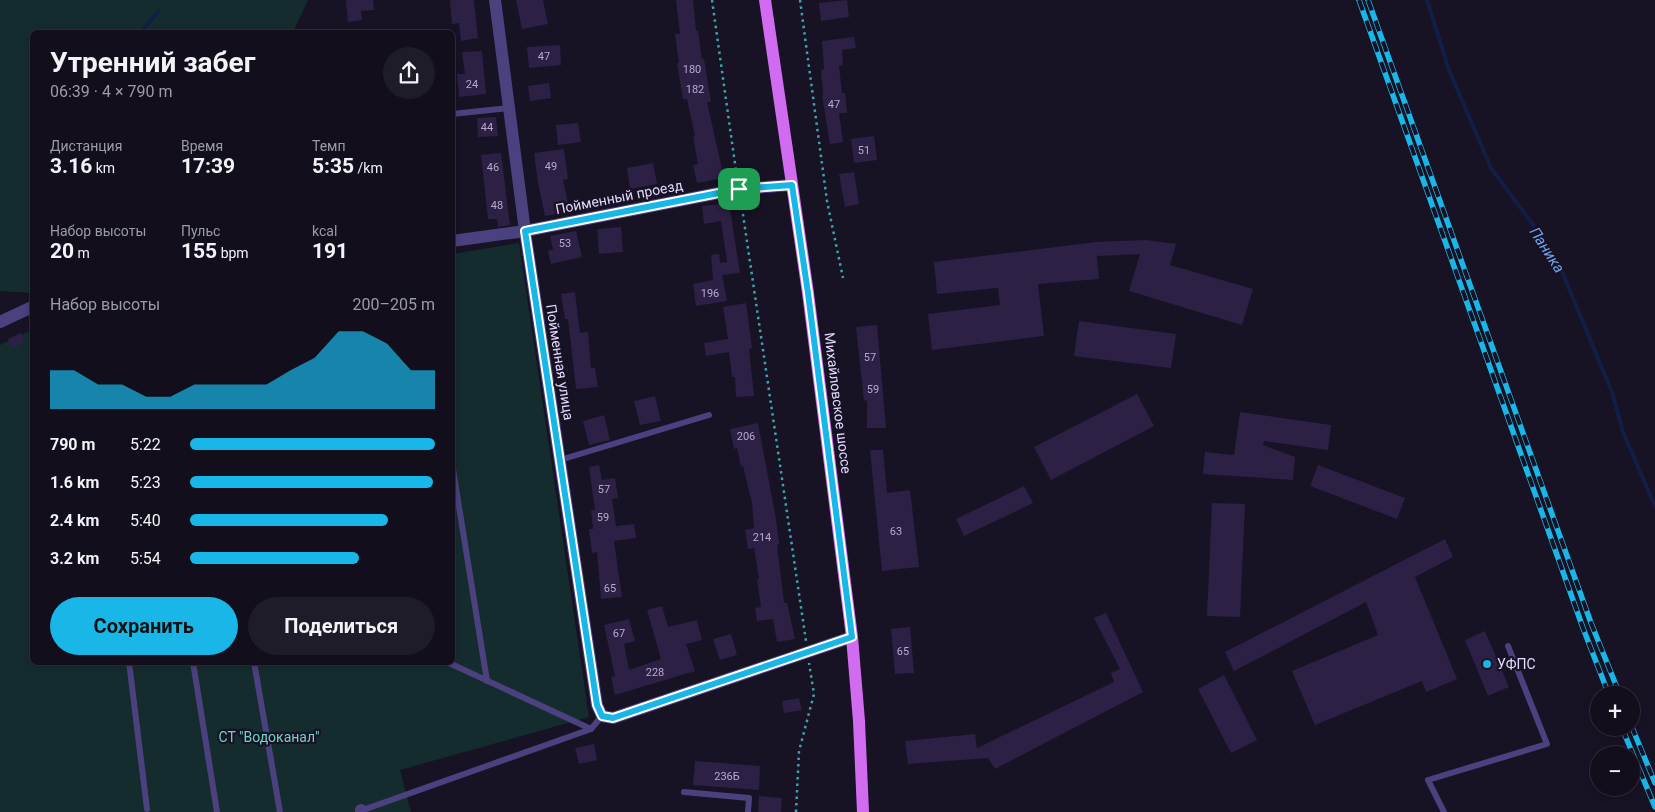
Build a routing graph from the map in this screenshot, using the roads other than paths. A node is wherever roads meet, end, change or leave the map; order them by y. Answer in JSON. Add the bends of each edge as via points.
{"nodes":[{"id":1,"x":495,"y":0,"type":"edge"},
{"id":2,"x":764,"y":0,"type":"edge"},
{"id":3,"x":510,"y":108,"type":"junction"},
{"id":4,"x":455,"y":114,"type":"edge"},
{"id":5,"x":792,"y":185,"type":"junction"},
{"id":6,"x":525,"y":231,"type":"junction"},
{"id":7,"x":455,"y":241,"type":"edge"},
{"id":8,"x":30,"y":307,"type":"edge"},
{"id":9,"x":0,"y":322,"type":"edge"},
{"id":10,"x":710,"y":415,"type":"dead end"},
{"id":11,"x":560,"y":460,"type":"junction"},
{"id":12,"x":455,"y":483,"type":"edge"},
{"id":13,"x":852,"y":637,"type":"junction"},
{"id":14,"x":1508,"y":646,"type":"dead end"},
{"id":15,"x":129,"y":665,"type":"edge"},
{"id":16,"x":193,"y":665,"type":"edge"},
{"id":17,"x":255,"y":665,"type":"edge"},
{"id":18,"x":453,"y":665,"type":"edge"},
{"id":19,"x":487,"y":681,"type":"junction"},
{"id":20,"x":608,"y":717,"type":"junction"},
{"id":21,"x":591,"y":729,"type":"junction"},
{"id":22,"x":684,"y":792,"type":"dead end"},
{"id":23,"x":147,"y":809,"type":"dead end"},
{"id":24,"x":360,"y":811,"type":"edge"},
{"id":25,"x":217,"y":812,"type":"edge"},
{"id":26,"x":280,"y":812,"type":"edge"},
{"id":27,"x":748,"y":812,"type":"edge"},
{"id":28,"x":863,"y":812,"type":"edge"},
{"id":29,"x":1444,"y":812,"type":"edge"}],
"edges":[{"from":1,"to":3,"type":"street","name":"Пойменная улица"},
{"from":2,"to":5,"type":"main road","name":"Михайловское шоссе"},
{"from":3,"to":4,"type":"lane"},
{"from":3,"to":6,"type":"street","name":"Пойменная улица"},
{"from":5,"to":6,"type":"street","name":"Пойменный проезд","via":[[739,189]]},
{"from":5,"to":13,"type":"main road","name":"Михайловское шоссе"},
{"from":6,"to":7,"type":"street","name":"Пойменный проезд"},
{"from":6,"to":11,"type":"street","name":"Пойменная улица"},
{"from":8,"to":9,"type":"street"},
{"from":10,"to":11,"type":"lane"},
{"from":11,"to":20,"type":"street","name":"Пойменная улица","via":[[597,705]]},
{"from":12,"to":19,"type":"lane"},
{"from":13,"to":20,"type":"street"},
{"from":13,"to":28,"type":"main road","name":"Михайловское шоссе"},
{"from":14,"to":29,"type":"lane","via":[[1547,744],[1428,780]]},
{"from":15,"to":23,"type":"lane"},
{"from":16,"to":25,"type":"lane"},
{"from":17,"to":26,"type":"lane"},
{"from":18,"to":19,"type":"lane"},
{"from":19,"to":21,"type":"lane"},
{"from":20,"to":21,"type":"lane"},
{"from":21,"to":24,"type":"lane"},
{"from":22,"to":27,"type":"lane","via":[[749,798]]}]}
